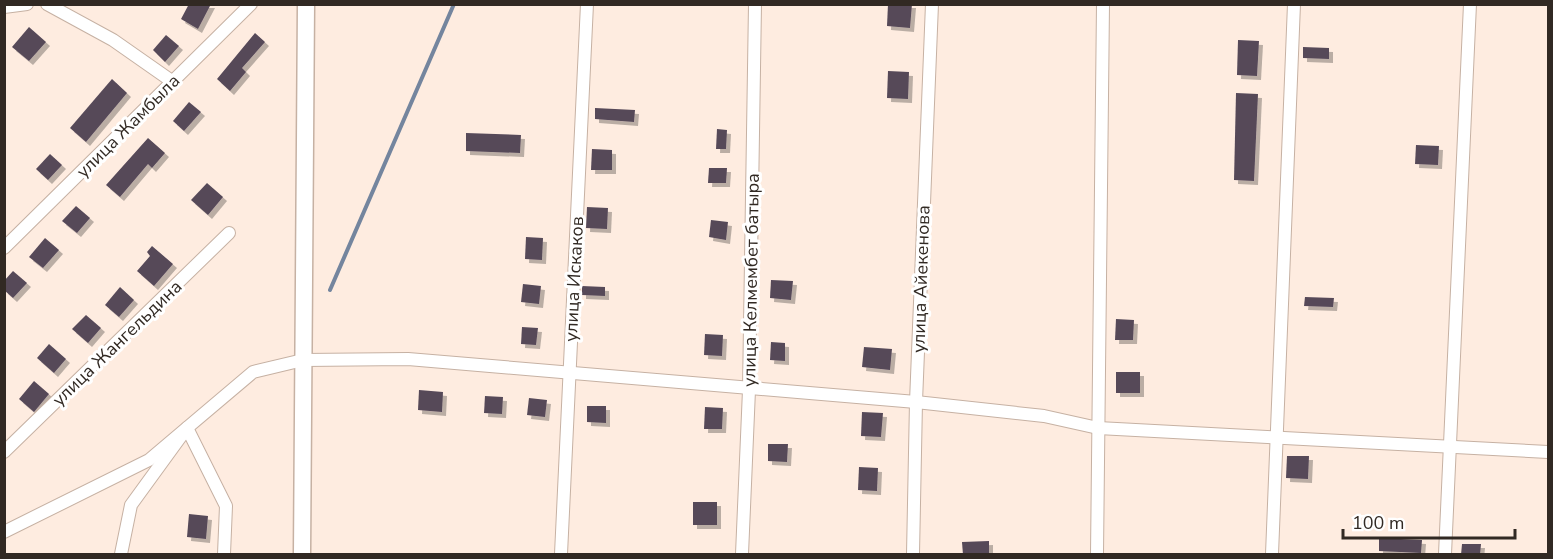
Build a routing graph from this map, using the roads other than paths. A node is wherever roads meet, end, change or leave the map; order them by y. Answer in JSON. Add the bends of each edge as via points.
{"nodes":[{"id":1,"x":27,"y":4,"type":"edge"},
{"id":2,"x":48,"y":4,"type":"edge"},
{"id":3,"x":251,"y":4,"type":"edge"},
{"id":4,"x":306,"y":4,"type":"edge"},
{"id":5,"x":587,"y":4,"type":"edge"},
{"id":6,"x":755,"y":4,"type":"edge"},
{"id":7,"x":932,"y":4,"type":"edge"},
{"id":8,"x":1103,"y":4,"type":"edge"},
{"id":9,"x":1294,"y":4,"type":"edge"},
{"id":10,"x":1470,"y":4,"type":"edge"},
{"id":11,"x":4,"y":7,"type":"edge"},
{"id":12,"x":172,"y":82,"type":"junction"},
{"id":13,"x":229,"y":233,"type":"dead end"},
{"id":14,"x":4,"y":248,"type":"edge"},
{"id":15,"x":303,"y":360,"type":"junction"},
{"id":16,"x":569,"y":374,"type":"junction"},
{"id":17,"x":749,"y":390,"type":"junction"},
{"id":18,"x":916,"y":402,"type":"junction"},
{"id":19,"x":187,"y":428,"type":"junction"},
{"id":20,"x":1098,"y":428,"type":"junction"},
{"id":21,"x":1278,"y":438,"type":"junction"},
{"id":22,"x":1450,"y":447,"type":"junction"},
{"id":23,"x":4,"y":452,"type":"edge"},
{"id":24,"x":1548,"y":452,"type":"edge"},
{"id":25,"x":4,"y":532,"type":"edge"},
{"id":26,"x":121,"y":555,"type":"edge"},
{"id":27,"x":224,"y":555,"type":"edge"},
{"id":28,"x":302,"y":555,"type":"edge"},
{"id":29,"x":561,"y":555,"type":"edge"},
{"id":30,"x":742,"y":555,"type":"edge"},
{"id":31,"x":913,"y":555,"type":"edge"},
{"id":32,"x":1098,"y":555,"type":"edge"},
{"id":33,"x":1272,"y":555,"type":"edge"},
{"id":34,"x":1445,"y":555,"type":"edge"}],
"edges":[{"from":1,"to":11,"type":"street"},
{"from":2,"to":12,"type":"street","via":[[113,40]]},
{"from":3,"to":12,"type":"street","name":"улица Жамбыла"},
{"from":4,"to":15,"type":"main road"},
{"from":5,"to":16,"type":"street","name":"улица Искаков"},
{"from":6,"to":17,"type":"street","name":"улица Келмембет батыра"},
{"from":7,"to":18,"type":"street","name":"улица Айекенова"},
{"from":8,"to":20,"type":"street"},
{"from":9,"to":21,"type":"street"},
{"from":10,"to":22,"type":"street"},
{"from":12,"to":14,"type":"street","name":"улица Жамбыла"},
{"from":13,"to":23,"type":"street","name":"улица Жангельдина"},
{"from":15,"to":16,"type":"street","via":[[408,359]]},
{"from":15,"to":19,"type":"street","via":[[253,372]]},
{"from":15,"to":28,"type":"main road"},
{"from":16,"to":17,"type":"street"},
{"from":16,"to":29,"type":"street","name":"улица Искаков"},
{"from":17,"to":18,"type":"street"},
{"from":17,"to":30,"type":"street","name":"улица Келмембет батыра"},
{"from":18,"to":20,"type":"street","via":[[1044,416]]},
{"from":18,"to":31,"type":"street","name":"улица Айекенова"},
{"from":19,"to":25,"type":"street","via":[[149,460]]},
{"from":19,"to":26,"type":"street","via":[[131,505]]},
{"from":19,"to":27,"type":"street","via":[[226,506]]},
{"from":20,"to":21,"type":"street"},
{"from":20,"to":32,"type":"street"},
{"from":21,"to":22,"type":"street"},
{"from":21,"to":33,"type":"street"},
{"from":22,"to":24,"type":"street"},
{"from":22,"to":34,"type":"street"}]}
